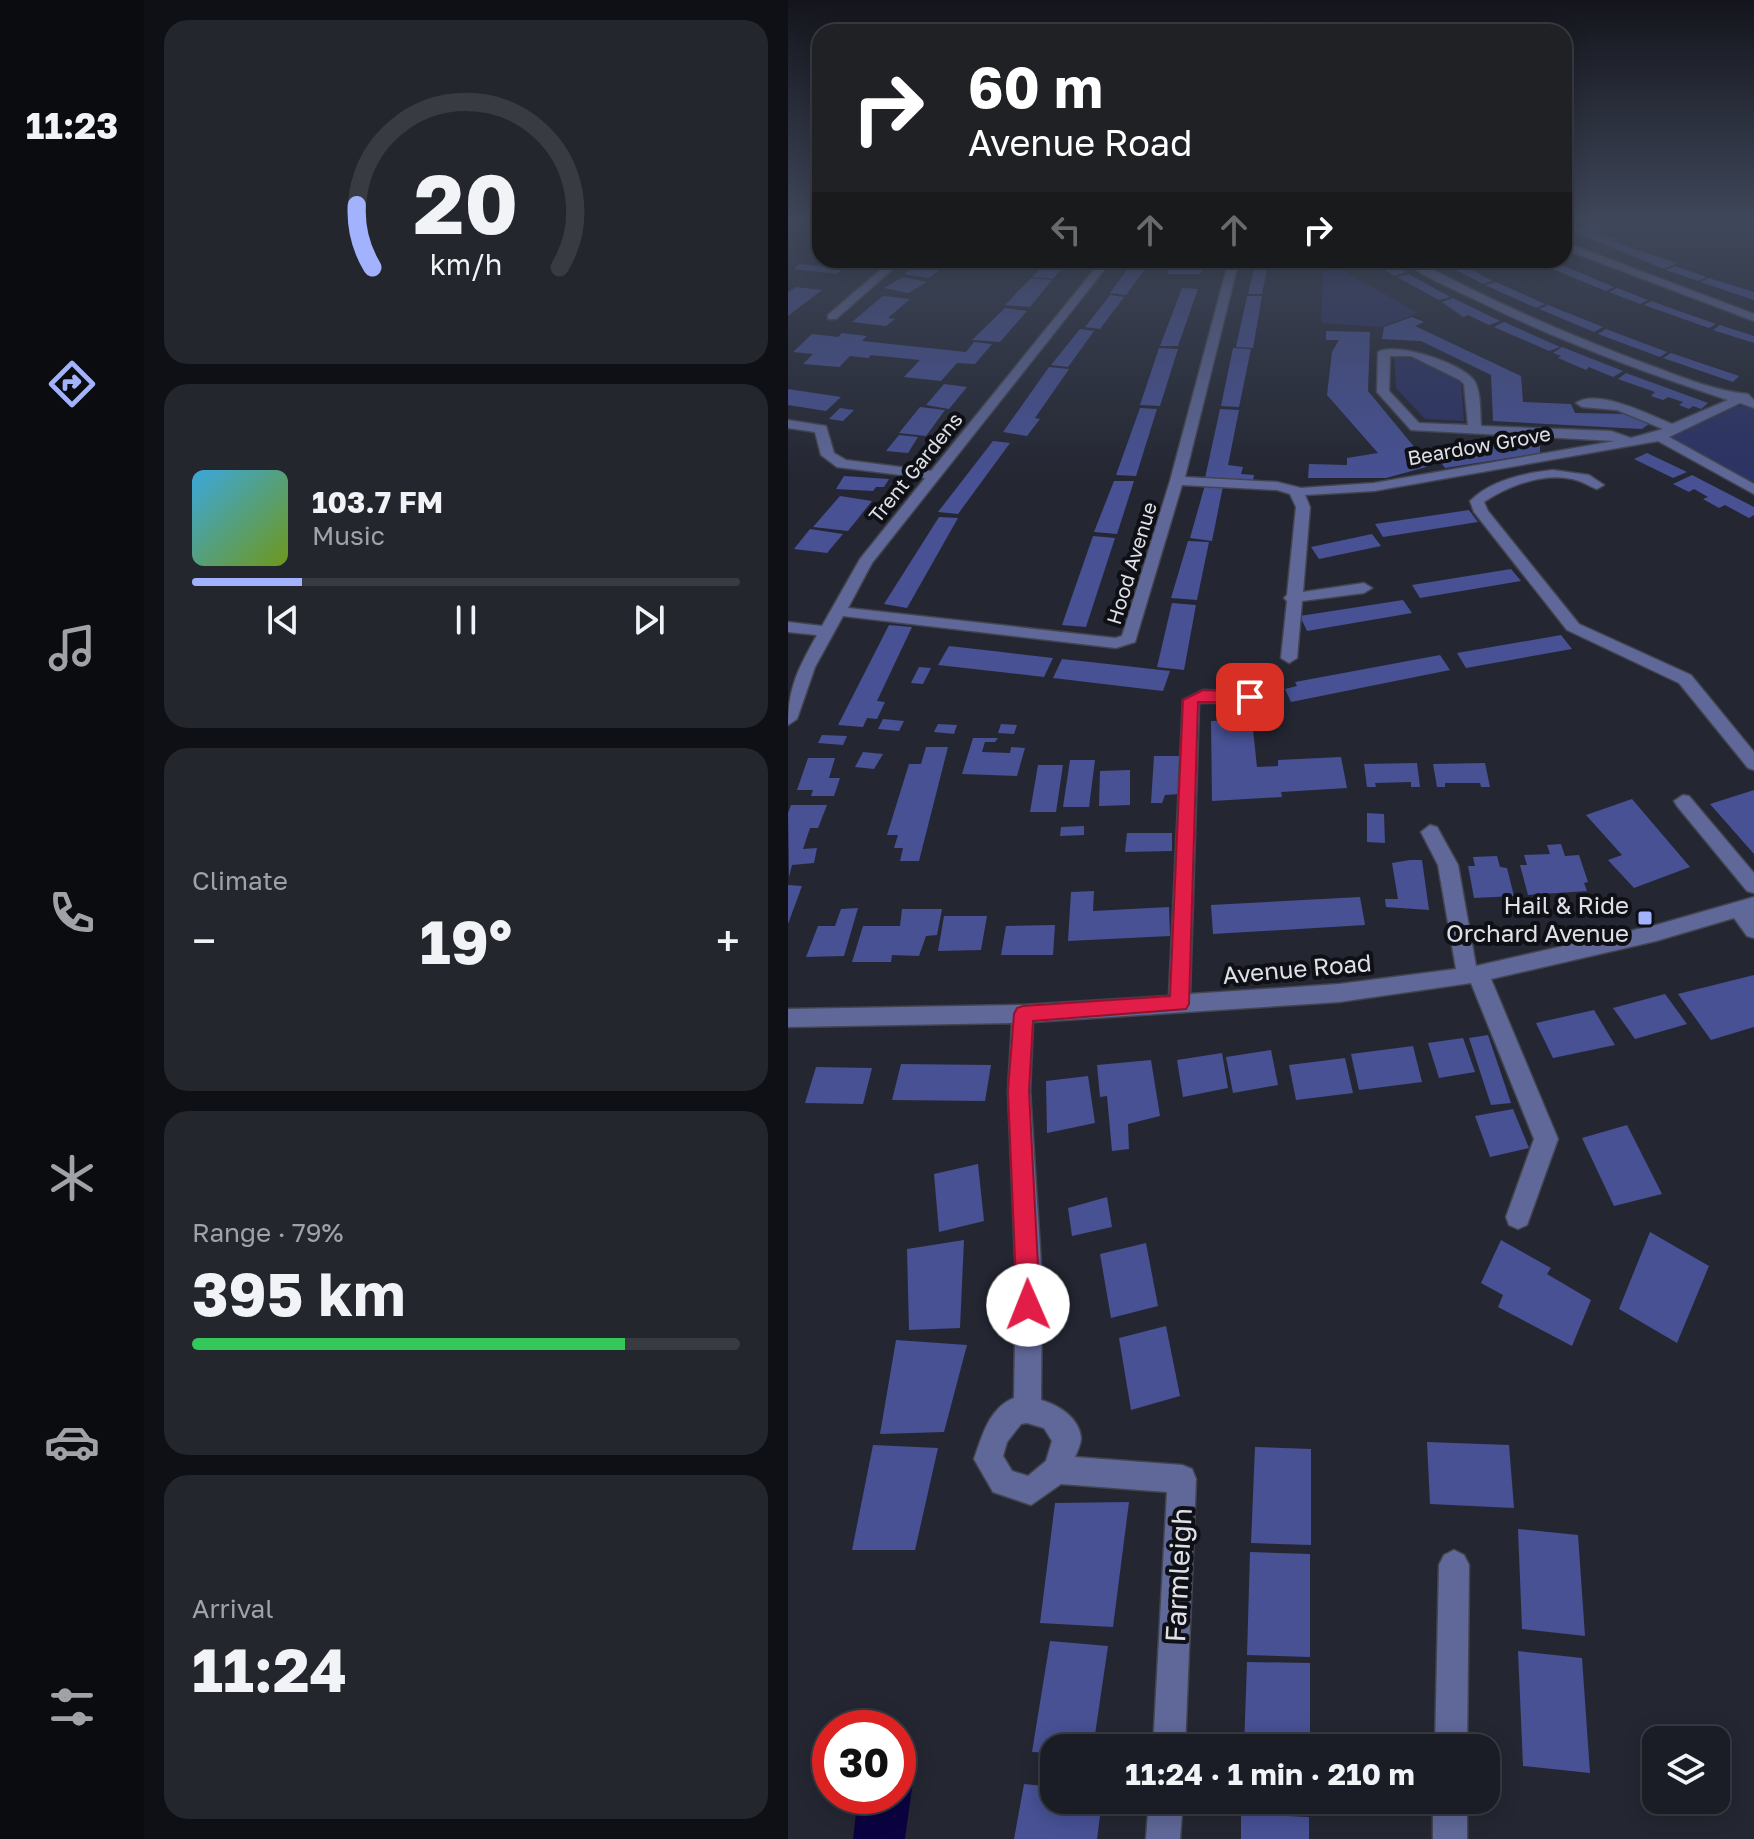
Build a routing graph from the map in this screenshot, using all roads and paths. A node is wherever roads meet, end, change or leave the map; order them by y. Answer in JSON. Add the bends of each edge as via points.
{"nodes":[{"id":1,"x":841,"y":309,"type":"edge"},
{"id":2,"x":1068,"y":309,"type":"edge"},
{"id":3,"x":1221,"y":309,"type":"edge"},
{"id":4,"x":1504,"y":309,"type":"edge"},
{"id":5,"x":1729,"y":309,"type":"edge"},
{"id":6,"x":832,"y":317,"type":"dead end"},
{"id":7,"x":1754,"y":318,"type":"edge"},
{"id":8,"x":1754,"y":391,"type":"edge"},
{"id":9,"x":1739,"y":400,"type":"junction"},
{"id":10,"x":1582,"y":403,"type":"dead end"},
{"id":11,"x":1754,"y":404,"type":"edge"},
{"id":12,"x":788,"y":424,"type":"edge"},
{"id":13,"x":1475,"y":427,"type":"junction"},
{"id":14,"x":1673,"y":429,"type":"junction"},
{"id":15,"x":1660,"y":437,"type":"junction"},
{"id":16,"x":1630,"y":442,"type":"junction"},
{"id":17,"x":934,"y":475,"type":"junction"},
{"id":18,"x":1177,"y":481,"type":"junction"},
{"id":19,"x":1597,"y":485,"type":"dead end"},
{"id":20,"x":1754,"y":490,"type":"edge"},
{"id":21,"x":1305,"y":491,"type":"dead end"},
{"id":22,"x":1364,"y":588,"type":"dead end"},
{"id":23,"x":1292,"y":598,"type":"junction"},
{"id":24,"x":837,"y":611,"type":"junction"},
{"id":25,"x":788,"y":627,"type":"edge"},
{"id":26,"x":828,"y":631,"type":"junction"},
{"id":27,"x":1289,"y":658,"type":"dead end"},
{"id":28,"x":1250,"y":697,"type":"dead end"},
{"id":29,"x":788,"y":719,"type":"edge"},
{"id":30,"x":1754,"y":764,"type":"edge"},
{"id":31,"x":1683,"y":801,"type":"dead end"},
{"id":32,"x":1430,"y":832,"type":"dead end"},
{"id":33,"x":1754,"y":886,"type":"edge"},
{"id":34,"x":1747,"y":908,"type":"edge"},
{"id":35,"x":1754,"y":930,"type":"edge"},
{"id":36,"x":1472,"y":974,"type":"junction"},
{"id":37,"x":1179,"y":1004,"type":"junction"},
{"id":38,"x":1023,"y":1014,"type":"junction"},
{"id":39,"x":788,"y":1018,"type":"edge"},
{"id":40,"x":1518,"y":1217,"type":"dead end"},
{"id":41,"x":1027,"y":1409,"type":"junction"},
{"id":42,"x":1057,"y":1470,"type":"junction"},
{"id":43,"x":1454,"y":1565,"type":"dead end"},
{"id":44,"x":1170,"y":1734,"type":"edge"},
{"id":45,"x":1451,"y":1734,"type":"edge"},
{"id":46,"x":1165,"y":1814,"type":"edge"},
{"id":47,"x":1450,"y":1814,"type":"edge"},
{"id":48,"x":1163,"y":1839,"type":"edge"},
{"id":49,"x":1450,"y":1839,"type":"edge"}],
"edges":[{"from":1,"to":6,"type":"street"},
{"from":2,"to":17,"type":"street","name":"Trent Gardens"},
{"from":3,"to":18,"type":"street","name":"Hood Avenue"},
{"from":4,"to":9,"type":"street"},
{"from":5,"to":7,"type":"street"},
{"from":8,"to":9,"type":"street"},
{"from":9,"to":11,"type":"street"},
{"from":9,"to":14,"type":"street"},
{"from":10,"to":14,"type":"street","via":[[1619,406]]},
{"from":12,"to":17,"type":"street","via":[[821,429],[828,455],[842,464]]},
{"from":13,"to":13,"type":"street","via":[[1415,427],[1383,392],[1384,352],[1413,353],[1464,377],[1470,383]]},
{"from":13,"to":16,"type":"street","via":[[1611,435]]},
{"from":14,"to":15,"type":"street"},
{"from":15,"to":16,"type":"street","name":"Beardow Grove"},
{"from":15,"to":20,"type":"street"},
{"from":16,"to":21,"type":"street","name":"Beardow Grove","via":[[1374,487]]},
{"from":17,"to":24,"type":"street","name":"Trent Gardens","via":[[865,562]]},
{"from":18,"to":23,"type":"street","via":[[1296,491],[1303,507]]},
{"from":18,"to":24,"type":"street","name":"Hood Avenue","via":[[1129,639],[1116,643]]},
{"from":19,"to":30,"type":"street","via":[[1568,474],[1531,478],[1494,487],[1477,501],[1573,627],[1685,679]]},
{"from":22,"to":23,"type":"street"},
{"from":23,"to":27,"type":"street"},
{"from":24,"to":26,"type":"street","name":"Trent Gardens"},
{"from":25,"to":26,"type":"street"},
{"from":26,"to":29,"type":"street","name":"Trent Gardens","via":[[807,667]]},
{"from":28,"to":37,"type":"street","via":[[1203,695],[1191,700]]},
{"from":31,"to":33,"type":"street"},
{"from":32,"to":36,"type":"street","via":[[1448,865]]},
{"from":34,"to":35,"type":"street"},
{"from":34,"to":36,"type":"street","name":"Avenue Road"},
{"from":36,"to":37,"type":"street","name":"Avenue Road","via":[[1339,993]]},
{"from":36,"to":40,"type":"street","via":[[1546,1139]]},
{"from":37,"to":38,"type":"street","name":"Avenue Road"},
{"from":38,"to":39,"type":"street","name":"Avenue Road"},
{"from":38,"to":41,"type":"street","via":[[1019,1091],[1029,1280]]},
{"from":41,"to":42,"type":"street","via":[[1053,1417],[1067,1439]]},
{"from":41,"to":42,"type":"street","via":[[1013,1412],[996,1434],[988,1459],[1003,1482],[1031,1491]]},
{"from":42,"to":44,"type":"street","name":"Farmleigh","via":[[1182,1479]]},
{"from":43,"to":45,"type":"street"},
{"from":46,"to":48,"type":"street"},
{"from":47,"to":49,"type":"street"}]}
